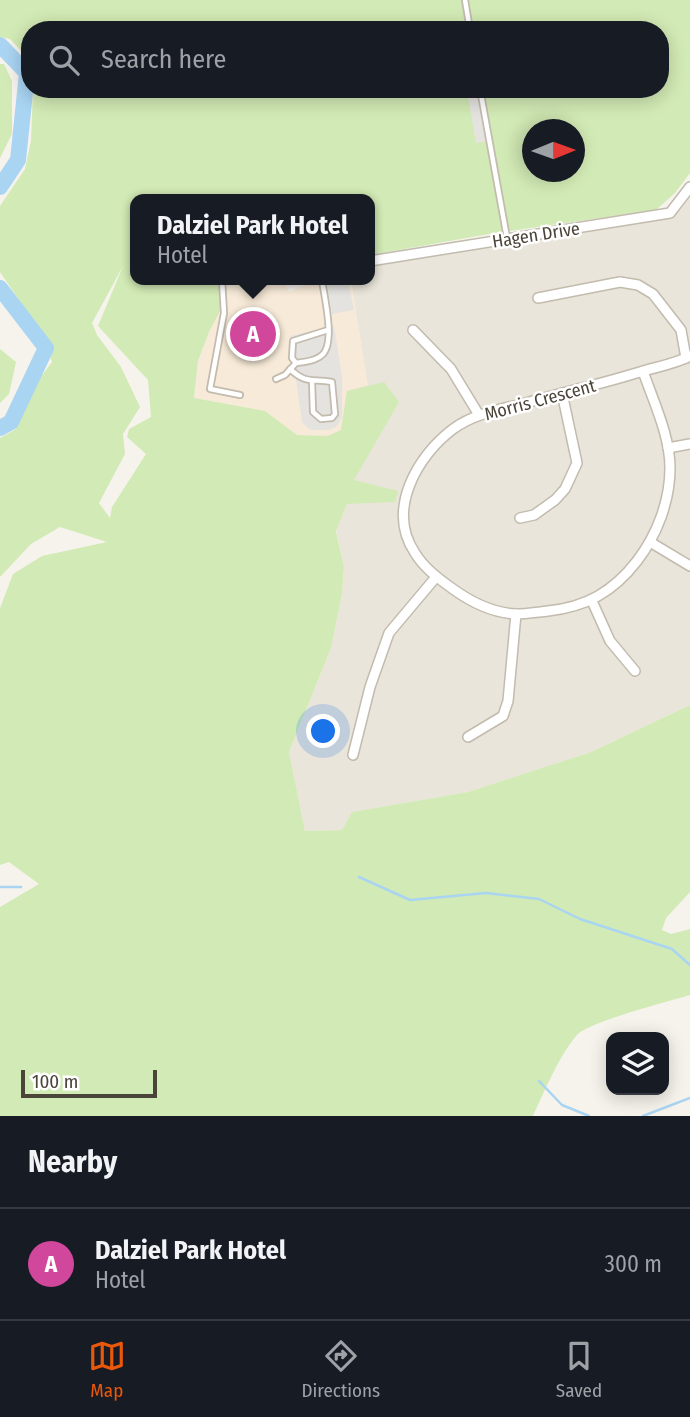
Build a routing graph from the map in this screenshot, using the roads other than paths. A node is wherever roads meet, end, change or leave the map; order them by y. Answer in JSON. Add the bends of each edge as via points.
{"nodes":[{"id":1,"x":465,"y":0,"type":"edge"},
{"id":2,"x":468,"y":21,"type":"edge"},
{"id":3,"x":483,"y":98,"type":"edge"},
{"id":4,"x":690,"y":187,"type":"edge"},
{"id":5,"x":507,"y":239,"type":"junction"},
{"id":6,"x":375,"y":260,"type":"edge"},
{"id":7,"x":222,"y":285,"type":"edge"},
{"id":8,"x":323,"y":285,"type":"edge"},
{"id":9,"x":538,"y":298,"type":"dead end"},
{"id":10,"x":328,"y":330,"type":"junction"},
{"id":11,"x":413,"y":330,"type":"dead end"},
{"id":12,"x":688,"y":357,"type":"edge"},
{"id":13,"x":296,"y":363,"type":"junction"},
{"id":14,"x":290,"y":369,"type":"junction"},
{"id":15,"x":643,"y":371,"type":"junction"},
{"id":16,"x":276,"y":379,"type":"dead end"},
{"id":17,"x":312,"y":381,"type":"junction"},
{"id":18,"x":562,"y":393,"type":"junction"},
{"id":19,"x":240,"y":395,"type":"dead end"},
{"id":20,"x":479,"y":415,"type":"junction"},
{"id":21,"x":690,"y":444,"type":"edge"},
{"id":22,"x":668,"y":448,"type":"junction"},
{"id":23,"x":520,"y":518,"type":"dead end"},
{"id":24,"x":650,"y":542,"type":"junction"},
{"id":25,"x":690,"y":566,"type":"edge"},
{"id":26,"x":436,"y":577,"type":"junction"},
{"id":27,"x":592,"y":601,"type":"junction"},
{"id":28,"x":516,"y":614,"type":"junction"},
{"id":29,"x":635,"y":671,"type":"dead end"},
{"id":30,"x":468,"y":737,"type":"dead end"},
{"id":31,"x":353,"y":755,"type":"dead end"}],
"edges":[{"from":1,"to":2,"type":"lane"},
{"from":3,"to":5,"type":"lane"},
{"from":4,"to":5,"type":"street","name":"Hagen Drive","via":[[670,213]]},
{"from":5,"to":6,"type":"street","name":"Hagen Drive"},
{"from":7,"to":19,"type":"lane","via":[[223,313],[209,389]]},
{"from":8,"to":10,"type":"lane"},
{"from":9,"to":12,"type":"street","via":[[620,282],[638,285],[653,294],[681,330]]},
{"from":10,"to":13,"type":"lane","via":[[322,356]]},
{"from":10,"to":13,"type":"lane","via":[[293,341]]},
{"from":11,"to":20,"type":"street","via":[[451,369]]},
{"from":12,"to":15,"type":"street","name":"Morris Crescent"},
{"from":13,"to":14,"type":"lane"},
{"from":14,"to":16,"type":"lane"},
{"from":14,"to":17,"type":"lane","via":[[300,379]]},
{"from":15,"to":18,"type":"street","name":"Morris Crescent"},
{"from":15,"to":22,"type":"street","name":"Morris Crescent"},
{"from":17,"to":17,"type":"lane","via":[[332,382],[332,418],[321,419],[313,412]]},
{"from":18,"to":20,"type":"street","name":"Morris Crescent"},
{"from":18,"to":23,"type":"street","via":[[577,463],[555,500],[534,515]]},
{"from":20,"to":26,"type":"street","name":"Morris Crescent","via":[[434,445],[407,492],[407,535],[414,553]]},
{"from":21,"to":22,"type":"street"},
{"from":22,"to":24,"type":"street","name":"Morris Crescent","via":[[668,489]]},
{"from":24,"to":25,"type":"street"},
{"from":24,"to":27,"type":"street","name":"Morris Crescent","via":[[627,573]]},
{"from":26,"to":28,"type":"street","name":"Morris Crescent","via":[[471,602]]},
{"from":26,"to":31,"type":"street","via":[[389,634]]},
{"from":27,"to":28,"type":"street","name":"Morris Crescent"},
{"from":27,"to":29,"type":"street","via":[[610,641]]},
{"from":28,"to":30,"type":"street","via":[[503,716]]}]}
